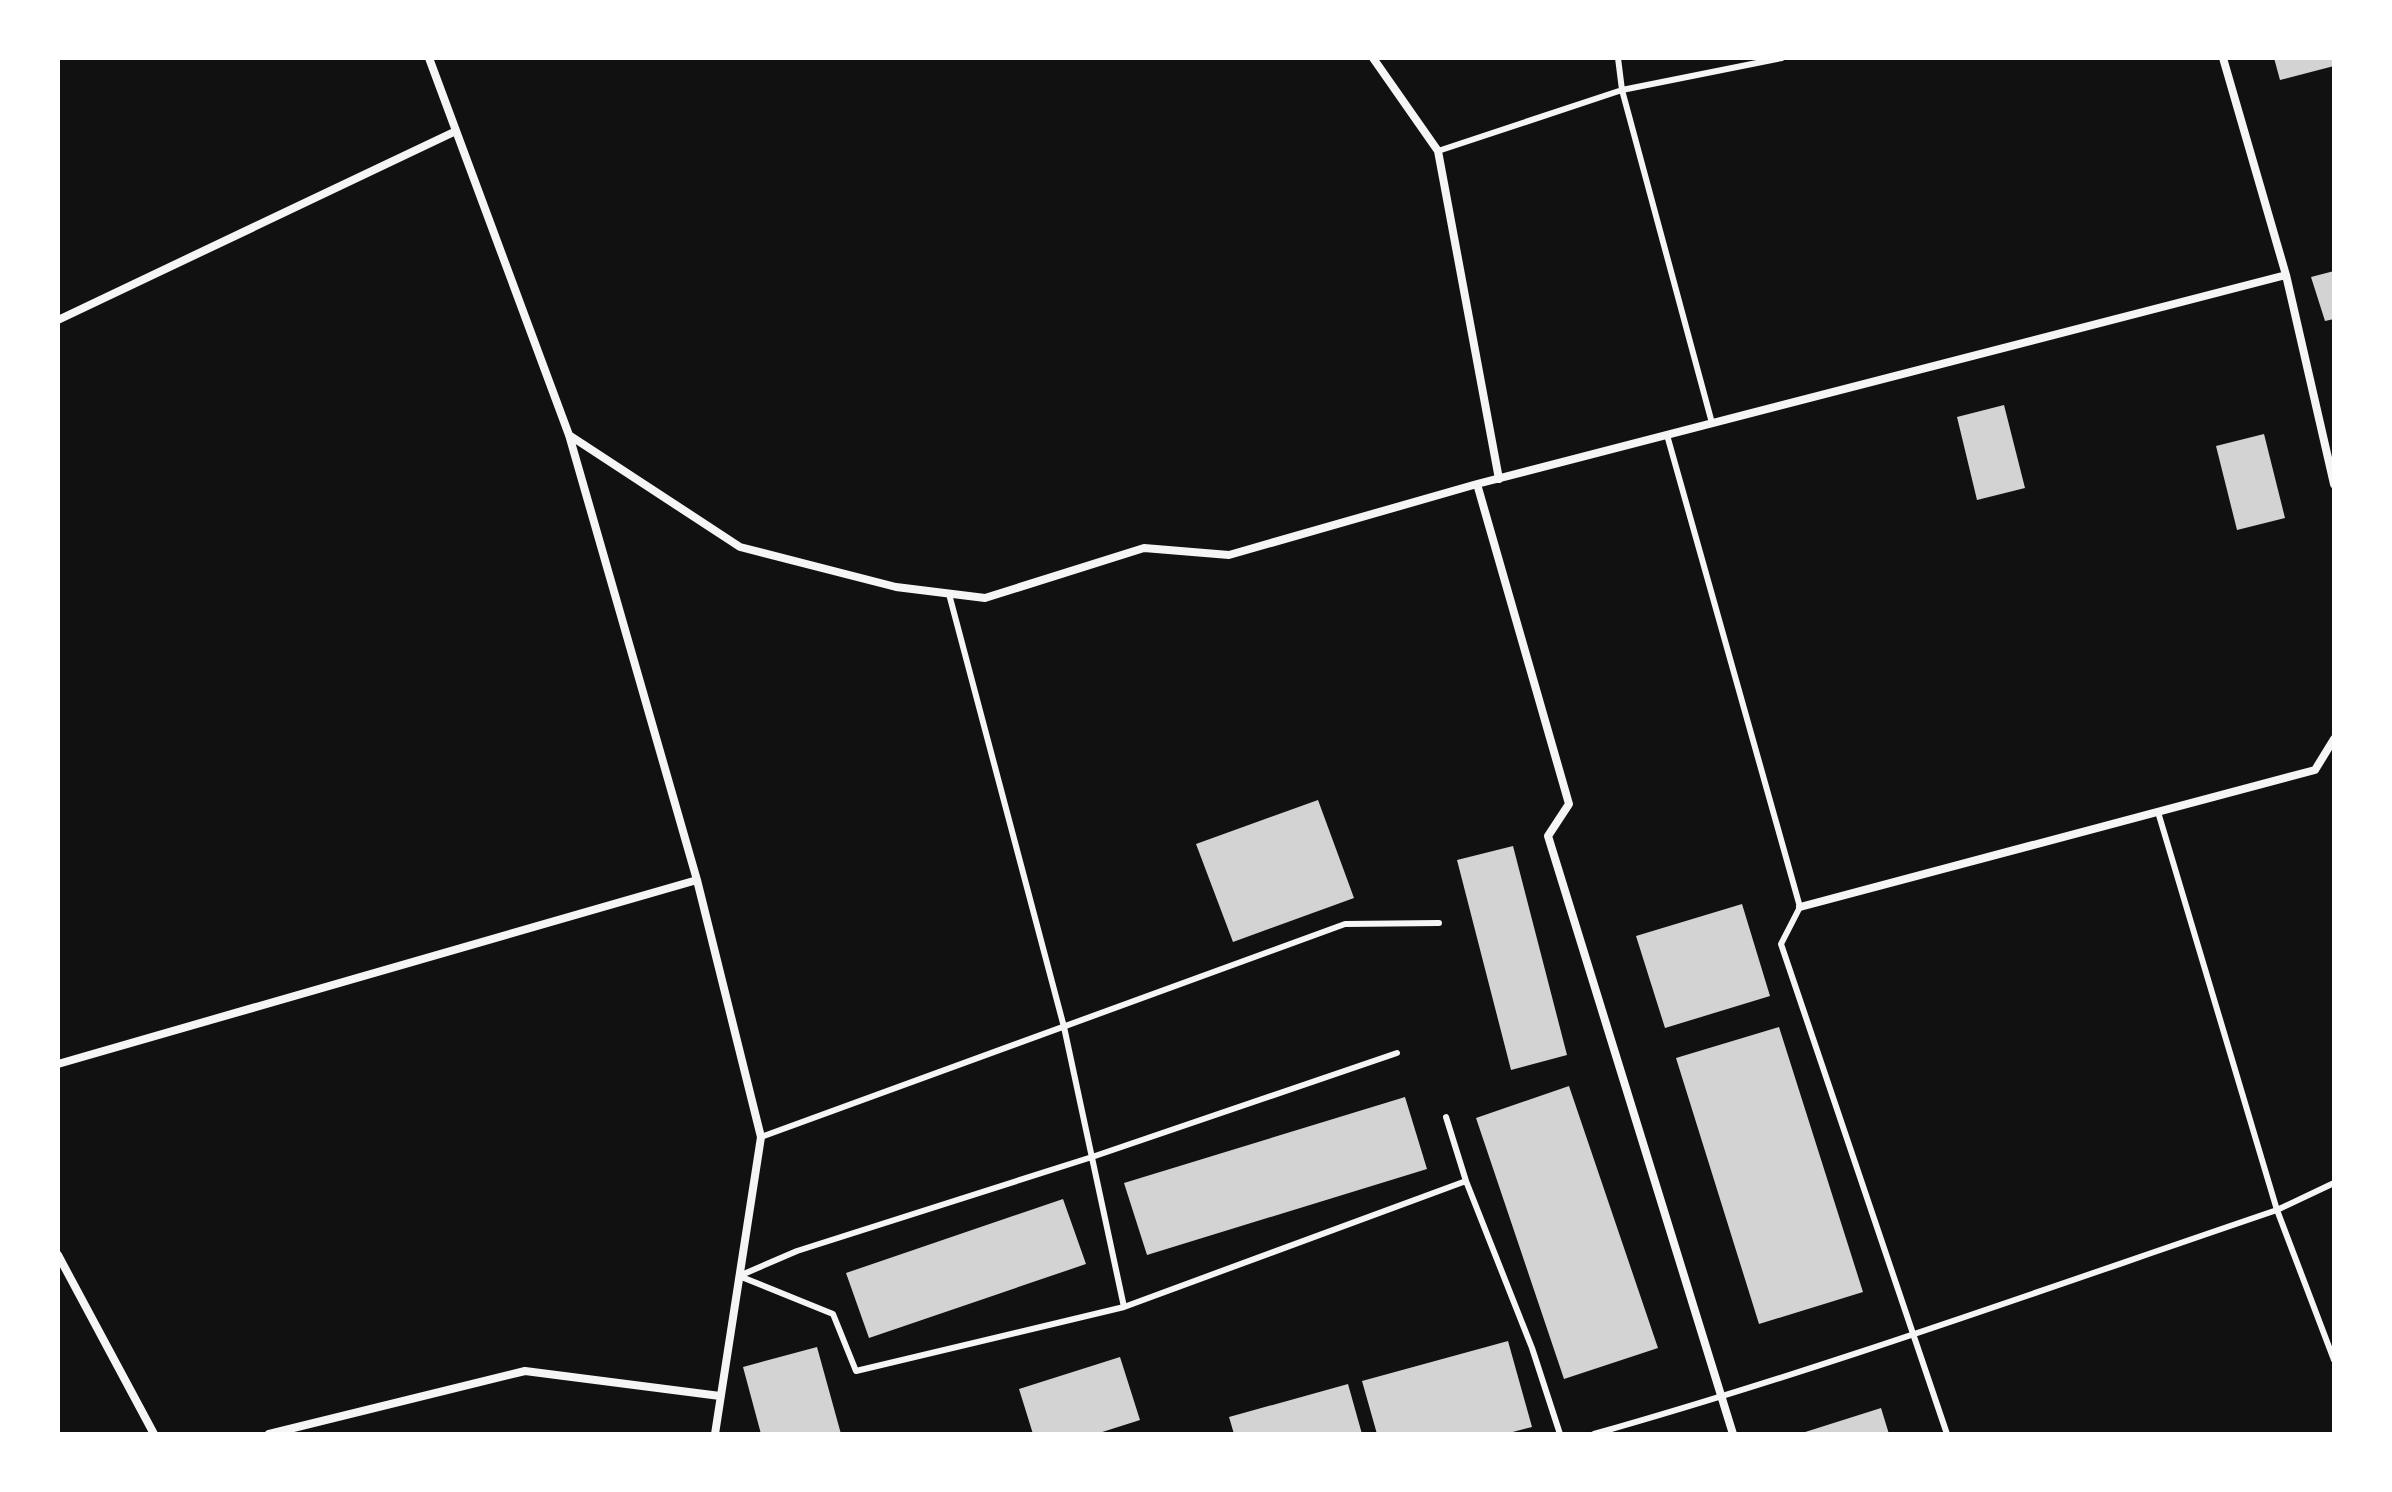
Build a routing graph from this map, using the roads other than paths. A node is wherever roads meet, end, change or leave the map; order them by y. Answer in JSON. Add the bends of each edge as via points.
{"nodes":[{"id":1,"x":429,"y":58,"type":"edge"},
{"id":2,"x":1373,"y":58,"type":"edge"},
{"id":3,"x":1618,"y":58,"type":"edge"},
{"id":4,"x":1782,"y":58,"type":"edge"},
{"id":5,"x":2223,"y":58,"type":"edge"},
{"id":6,"x":1622,"y":90,"type":"junction"},
{"id":7,"x":456,"y":131,"type":"junction"},
{"id":8,"x":1438,"y":151,"type":"junction"},
{"id":9,"x":2286,"y":275,"type":"junction"},
{"id":10,"x":58,"y":320,"type":"edge"},
{"id":11,"x":1712,"y":423,"type":"junction"},
{"id":12,"x":569,"y":435,"type":"junction"},
{"id":13,"x":1667,"y":435,"type":"junction"},
{"id":14,"x":1499,"y":479,"type":"junction"},
{"id":15,"x":1477,"y":484,"type":"junction"},
{"id":16,"x":2334,"y":484,"type":"edge"},
{"id":17,"x":949,"y":594,"type":"junction"},
{"id":18,"x":2334,"y":739,"type":"edge"},
{"id":19,"x":2158,"y":812,"type":"junction"},
{"id":20,"x":697,"y":880,"type":"junction"},
{"id":21,"x":1800,"y":907,"type":"junction"},
{"id":22,"x":1439,"y":923,"type":"dead end"},
{"id":23,"x":1064,"y":1027,"type":"junction"},
{"id":24,"x":1397,"y":1053,"type":"dead end"},
{"id":25,"x":58,"y":1064,"type":"edge"},
{"id":26,"x":1446,"y":1117,"type":"dead end"},
{"id":27,"x":761,"y":1137,"type":"junction"},
{"id":28,"x":1092,"y":1157,"type":"junction"},
{"id":29,"x":1466,"y":1181,"type":"junction"},
{"id":30,"x":2334,"y":1183,"type":"edge"},
{"id":31,"x":2277,"y":1210,"type":"junction"},
{"id":32,"x":58,"y":1255,"type":"edge"},
{"id":33,"x":739,"y":1276,"type":"junction"},
{"id":34,"x":1124,"y":1307,"type":"junction"},
{"id":35,"x":1912,"y":1334,"type":"junction"},
{"id":36,"x":2334,"y":1360,"type":"edge"},
{"id":37,"x":720,"y":1396,"type":"junction"},
{"id":38,"x":1722,"y":1398,"type":"junction"},
{"id":39,"x":154,"y":1434,"type":"edge"},
{"id":40,"x":269,"y":1434,"type":"edge"},
{"id":41,"x":715,"y":1434,"type":"edge"},
{"id":42,"x":1560,"y":1434,"type":"edge"},
{"id":43,"x":1594,"y":1434,"type":"edge"},
{"id":44,"x":1733,"y":1434,"type":"edge"},
{"id":45,"x":1947,"y":1434,"type":"edge"}],
"edges":[{"from":1,"to":7,"type":"street"},
{"from":2,"to":8,"type":"street"},
{"from":3,"to":6,"type":"lane"},
{"from":4,"to":6,"type":"lane"},
{"from":5,"to":9,"type":"street"},
{"from":6,"to":8,"type":"lane"},
{"from":6,"to":11,"type":"lane"},
{"from":7,"to":10,"type":"street"},
{"from":7,"to":12,"type":"street"},
{"from":8,"to":14,"type":"street"},
{"from":9,"to":11,"type":"street"},
{"from":9,"to":16,"type":"street"},
{"from":11,"to":13,"type":"street"},
{"from":12,"to":17,"type":"street","via":[[740,547],[896,587]]},
{"from":12,"to":20,"type":"street"},
{"from":13,"to":14,"type":"street"},
{"from":13,"to":21,"type":"lane"},
{"from":14,"to":15,"type":"street"},
{"from":15,"to":17,"type":"street","via":[[1229,555],[1144,548],[985,598]]},
{"from":15,"to":38,"type":"street","via":[[1569,804],[1548,836]]},
{"from":17,"to":23,"type":"lane"},
{"from":18,"to":19,"type":"street","via":[[2315,770]]},
{"from":19,"to":21,"type":"street"},
{"from":19,"to":31,"type":"lane"},
{"from":20,"to":25,"type":"street"},
{"from":20,"to":27,"type":"street"},
{"from":21,"to":35,"type":"lane","via":[[1781,944]]},
{"from":22,"to":23,"type":"lane","via":[[1345,924]]},
{"from":23,"to":27,"type":"lane"},
{"from":23,"to":28,"type":"lane"},
{"from":24,"to":28,"type":"lane"},
{"from":26,"to":29,"type":"lane"},
{"from":27,"to":33,"type":"street"},
{"from":28,"to":33,"type":"lane","via":[[797,1251]]},
{"from":28,"to":34,"type":"lane"},
{"from":29,"to":34,"type":"lane"},
{"from":29,"to":42,"type":"lane"},
{"from":30,"to":31,"type":"lane"},
{"from":31,"to":35,"type":"lane"},
{"from":31,"to":36,"type":"lane"},
{"from":32,"to":39,"type":"street"},
{"from":33,"to":34,"type":"lane","via":[[833,1314],[856,1371]]},
{"from":33,"to":37,"type":"street"},
{"from":35,"to":38,"type":"lane"},
{"from":35,"to":45,"type":"lane"},
{"from":37,"to":40,"type":"street","via":[[525,1371]]},
{"from":37,"to":41,"type":"street"},
{"from":38,"to":43,"type":"lane"},
{"from":38,"to":44,"type":"street"}]}
